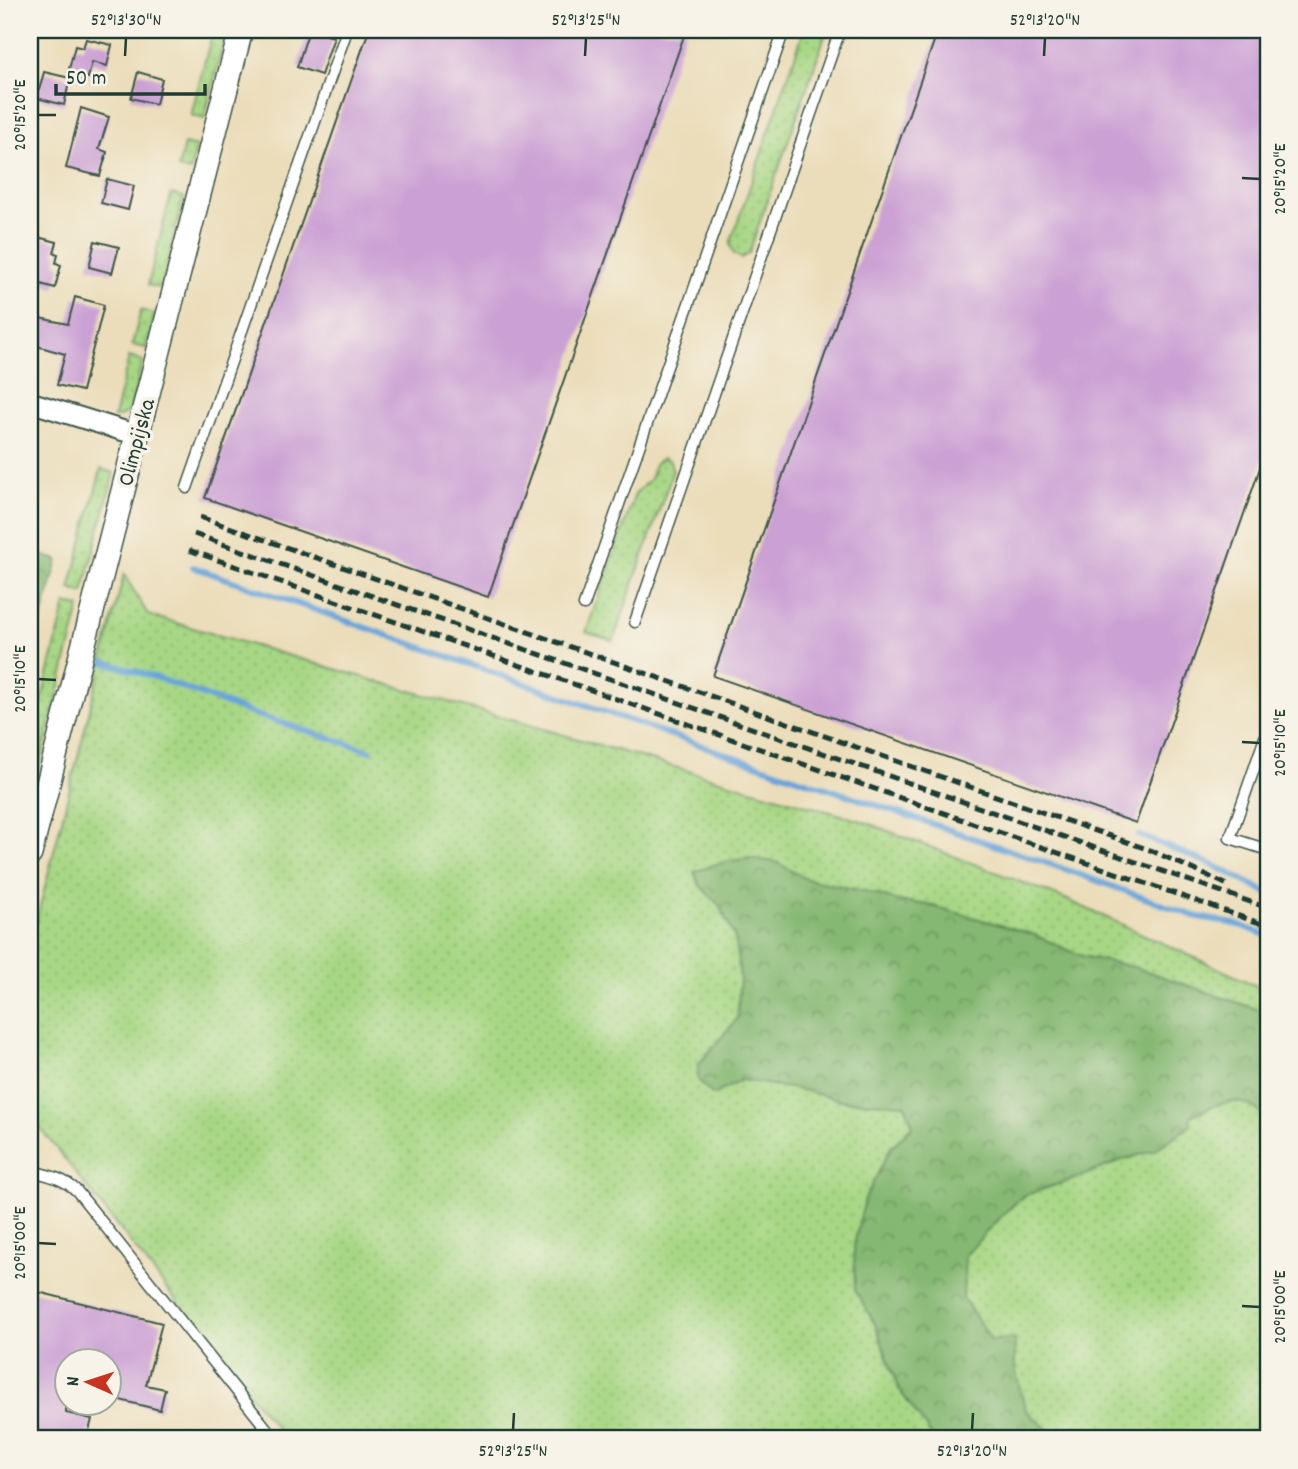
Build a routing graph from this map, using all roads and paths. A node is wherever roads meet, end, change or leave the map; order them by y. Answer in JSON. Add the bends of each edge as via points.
{"nodes":[{"id":1,"x":241,"y":30,"type":"edge"},
{"id":2,"x":347,"y":30,"type":"edge"},
{"id":3,"x":784,"y":30,"type":"edge"},
{"id":4,"x":840,"y":30,"type":"edge"},
{"id":5,"x":30,"y":402,"type":"edge"},
{"id":6,"x":137,"y":435,"type":"junction"},
{"id":7,"x":187,"y":488,"type":"dead end"},
{"id":8,"x":583,"y":605,"type":"dead end"},
{"id":9,"x":635,"y":622,"type":"dead end"},
{"id":10,"x":1268,"y":729,"type":"edge"},
{"id":11,"x":1259,"y":755,"type":"junction"},
{"id":12,"x":1268,"y":771,"type":"edge"},
{"id":13,"x":1268,"y":850,"type":"edge"},
{"id":14,"x":30,"y":854,"type":"edge"},
{"id":15,"x":30,"y":1171,"type":"edge"},
{"id":16,"x":275,"y":1439,"type":"edge"}],
"edges":[{"from":1,"to":6,"type":"street","name":"Olimpijska"},
{"from":2,"to":7,"type":"lane"},
{"from":3,"to":8,"type":"lane"},
{"from":4,"to":9,"type":"lane"},
{"from":5,"to":6,"type":"street"},
{"from":6,"to":14,"type":"street","name":"Olimpijska"},
{"from":10,"to":11,"type":"lane"},
{"from":11,"to":12,"type":"lane"},
{"from":11,"to":13,"type":"lane","via":[[1230,838]]},
{"from":15,"to":16,"type":"lane","via":[[68,1182],[77,1191]]}]}
